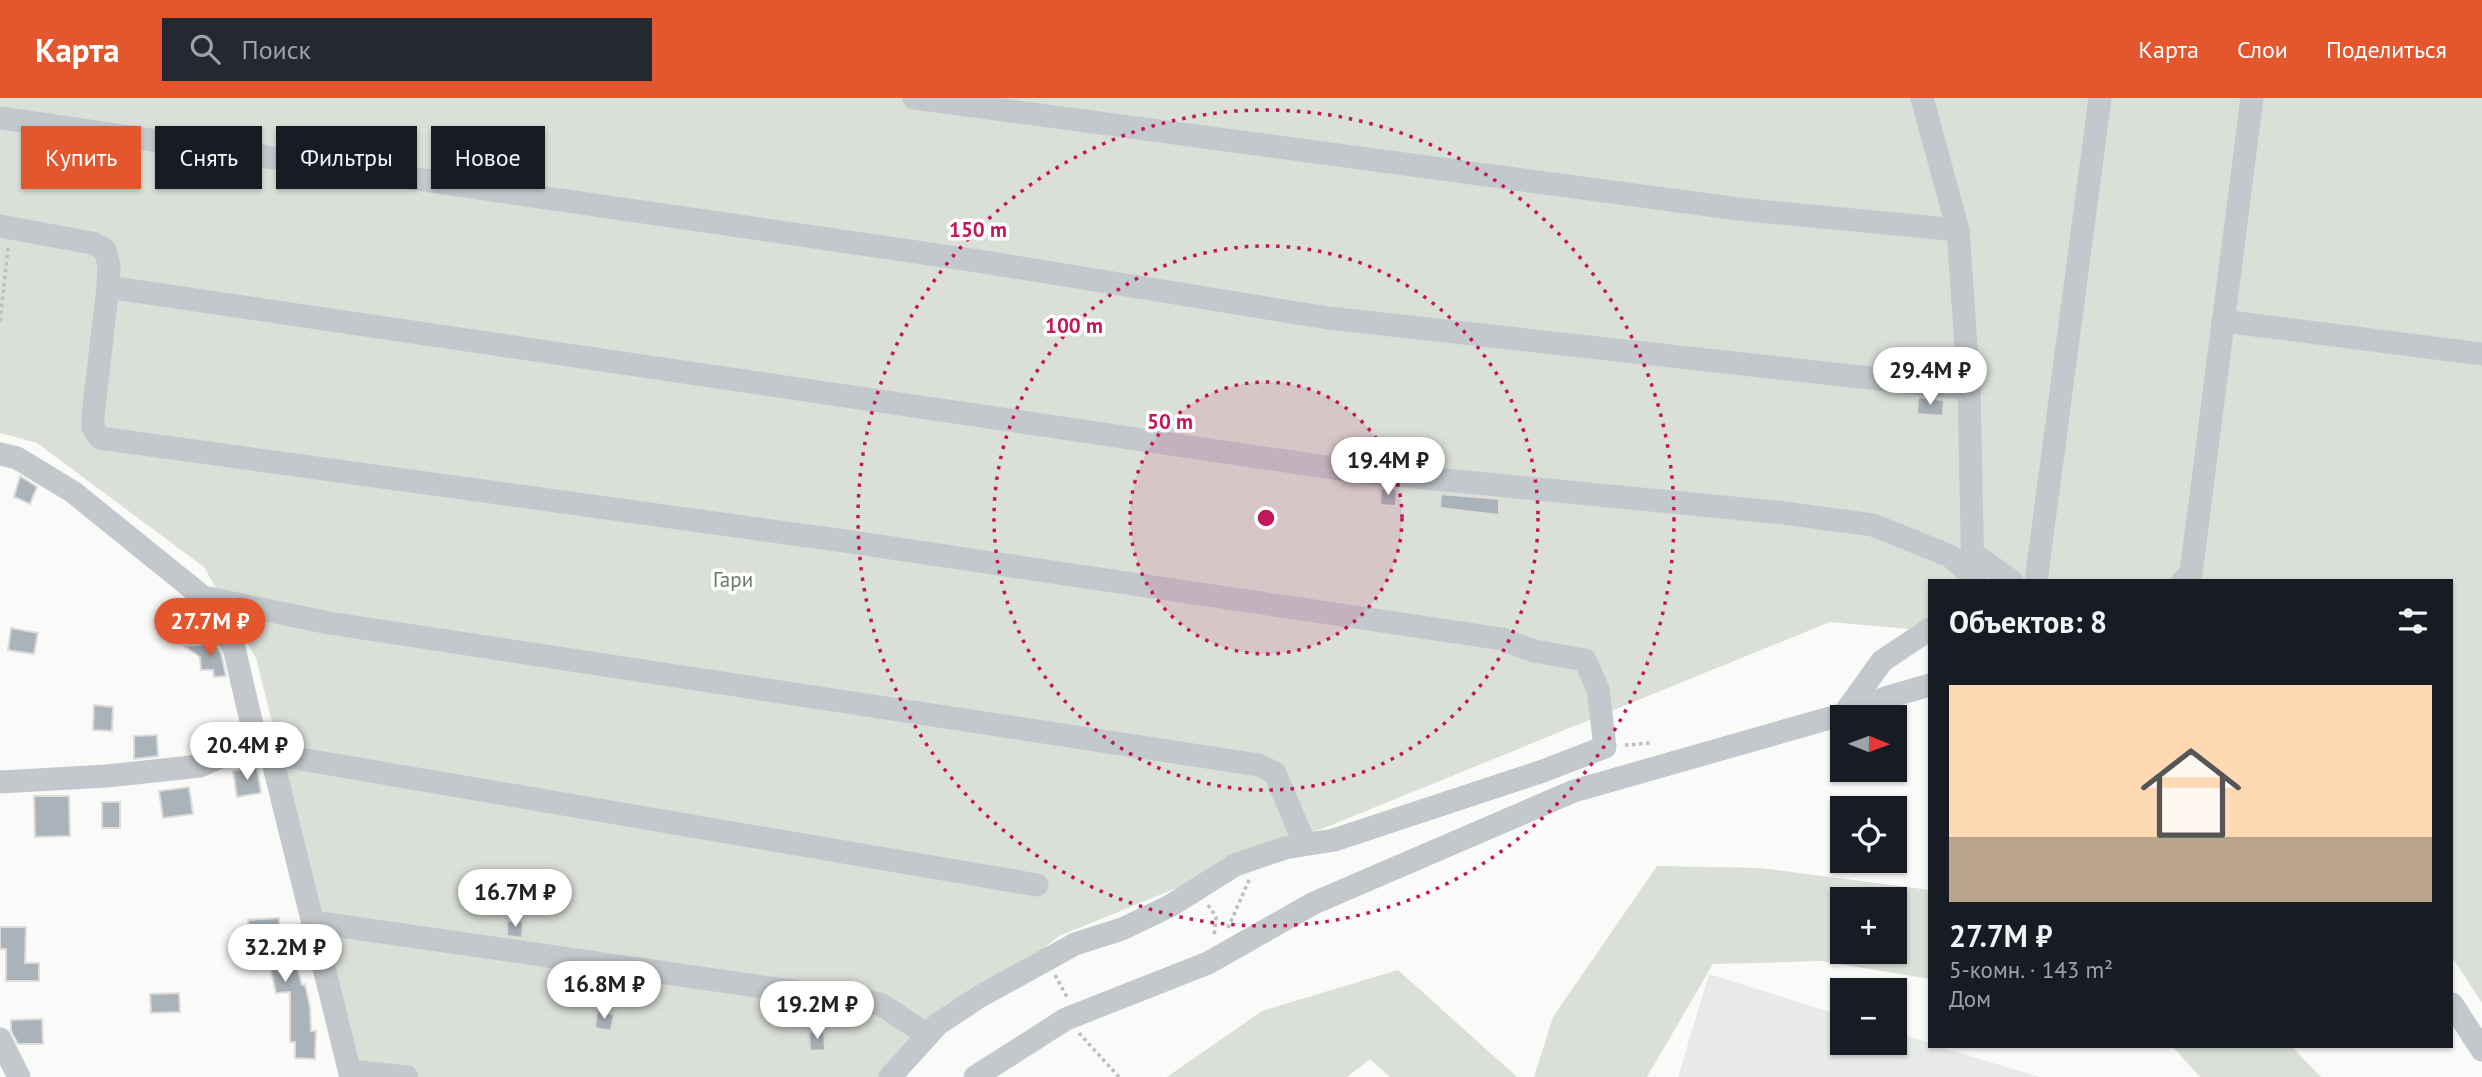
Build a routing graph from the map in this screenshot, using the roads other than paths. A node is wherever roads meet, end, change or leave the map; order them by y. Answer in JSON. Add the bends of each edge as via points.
{"nodes":[{"id":1,"x":5,"y":98,"type":"edge"},
{"id":2,"x":914,"y":98,"type":"edge"},
{"id":3,"x":1922,"y":98,"type":"edge"},
{"id":4,"x":2100,"y":98,"type":"edge"},
{"id":5,"x":2252,"y":98,"type":"edge"},
{"id":6,"x":0,"y":108,"type":"edge"},
{"id":7,"x":0,"y":118,"type":"edge"},
{"id":8,"x":5,"y":227,"type":"edge"},
{"id":9,"x":1958,"y":230,"type":"junction"},
{"id":10,"x":108,"y":287,"type":"junction"},
{"id":11,"x":2224,"y":321,"type":"junction"},
{"id":12,"x":2482,"y":354,"type":"edge"},
{"id":13,"x":1969,"y":388,"type":"junction"},
{"id":14,"x":0,"y":454,"type":"edge"},
{"id":15,"x":1974,"y":554,"type":"junction"},
{"id":16,"x":1974,"y":579,"type":"edge"},
{"id":17,"x":2009,"y":579,"type":"edge"},
{"id":18,"x":2036,"y":579,"type":"edge"},
{"id":19,"x":2185,"y":579,"type":"edge"},
{"id":20,"x":203,"y":597,"type":"junction"},
{"id":21,"x":1928,"y":630,"type":"edge"},
{"id":22,"x":1928,"y":686,"type":"edge"},
{"id":23,"x":1850,"y":705,"type":"edge"},
{"id":24,"x":1866,"y":705,"type":"edge"},
{"id":25,"x":1830,"y":718,"type":"edge"},
{"id":26,"x":263,"y":748,"type":"junction"},
{"id":27,"x":0,"y":782,"type":"edge"},
{"id":28,"x":1303,"y":840,"type":"dead end"},
{"id":29,"x":1037,"y":884,"type":"dead end"},
{"id":30,"x":313,"y":922,"type":"junction"},
{"id":31,"x":2453,"y":1005,"type":"edge"},
{"id":32,"x":928,"y":1035,"type":"junction"},
{"id":33,"x":0,"y":1040,"type":"edge"},
{"id":34,"x":2480,"y":1043,"type":"edge"},
{"id":35,"x":350,"y":1074,"type":"edge"},
{"id":36,"x":19,"y":1077,"type":"edge"},
{"id":37,"x":407,"y":1077,"type":"edge"},
{"id":38,"x":890,"y":1077,"type":"edge"},
{"id":39,"x":975,"y":1077,"type":"edge"}],
"edges":[{"from":1,"to":6,"type":"street"},
{"from":2,"to":9,"type":"street","via":[[1738,209]]},
{"from":3,"to":9,"type":"street"},
{"from":4,"to":18,"type":"street"},
{"from":5,"to":11,"type":"street"},
{"from":7,"to":13,"type":"street","via":[[978,261],[1328,318]]},
{"from":8,"to":10,"type":"street","via":[[92,243],[105,250]]},
{"from":9,"to":13,"type":"street"},
{"from":10,"to":16,"type":"street","via":[[1353,471],[1873,525],[1950,556]]},
{"from":10,"to":32,"type":"street","via":[[93,415],[93,428],[100,438],[845,541],[1502,639],[1585,660],[1598,689],[1605,747],[1334,841],[1285,848],[1235,865],[1183,898],[1122,929],[1075,944],[979,997]]},
{"from":11,"to":12,"type":"street"},
{"from":11,"to":19,"type":"street","via":[[2191,573]]},
{"from":13,"to":15,"type":"street"},
{"from":14,"to":20,"type":"street","via":[[17,458],[73,492]]},
{"from":15,"to":16,"type":"street"},
{"from":15,"to":17,"type":"street"},
{"from":20,"to":26,"type":"street","via":[[233,648]]},
{"from":20,"to":28,"type":"street","via":[[330,623],[1259,765],[1275,774]]},
{"from":21,"to":23,"type":"street","via":[[1882,661]]},
{"from":22,"to":24,"type":"street"},
{"from":25,"to":39,"type":"street","via":[[1574,791],[1314,903],[1213,960],[1072,1017]]},
{"from":26,"to":27,"type":"street","via":[[200,766]]},
{"from":26,"to":29,"type":"street"},
{"from":26,"to":30,"type":"street"},
{"from":30,"to":32,"type":"street","via":[[880,1004]]},
{"from":30,"to":35,"type":"street"},
{"from":31,"to":34,"type":"street"},
{"from":32,"to":38,"type":"street"},
{"from":33,"to":36,"type":"street"},
{"from":35,"to":37,"type":"street"}]}
